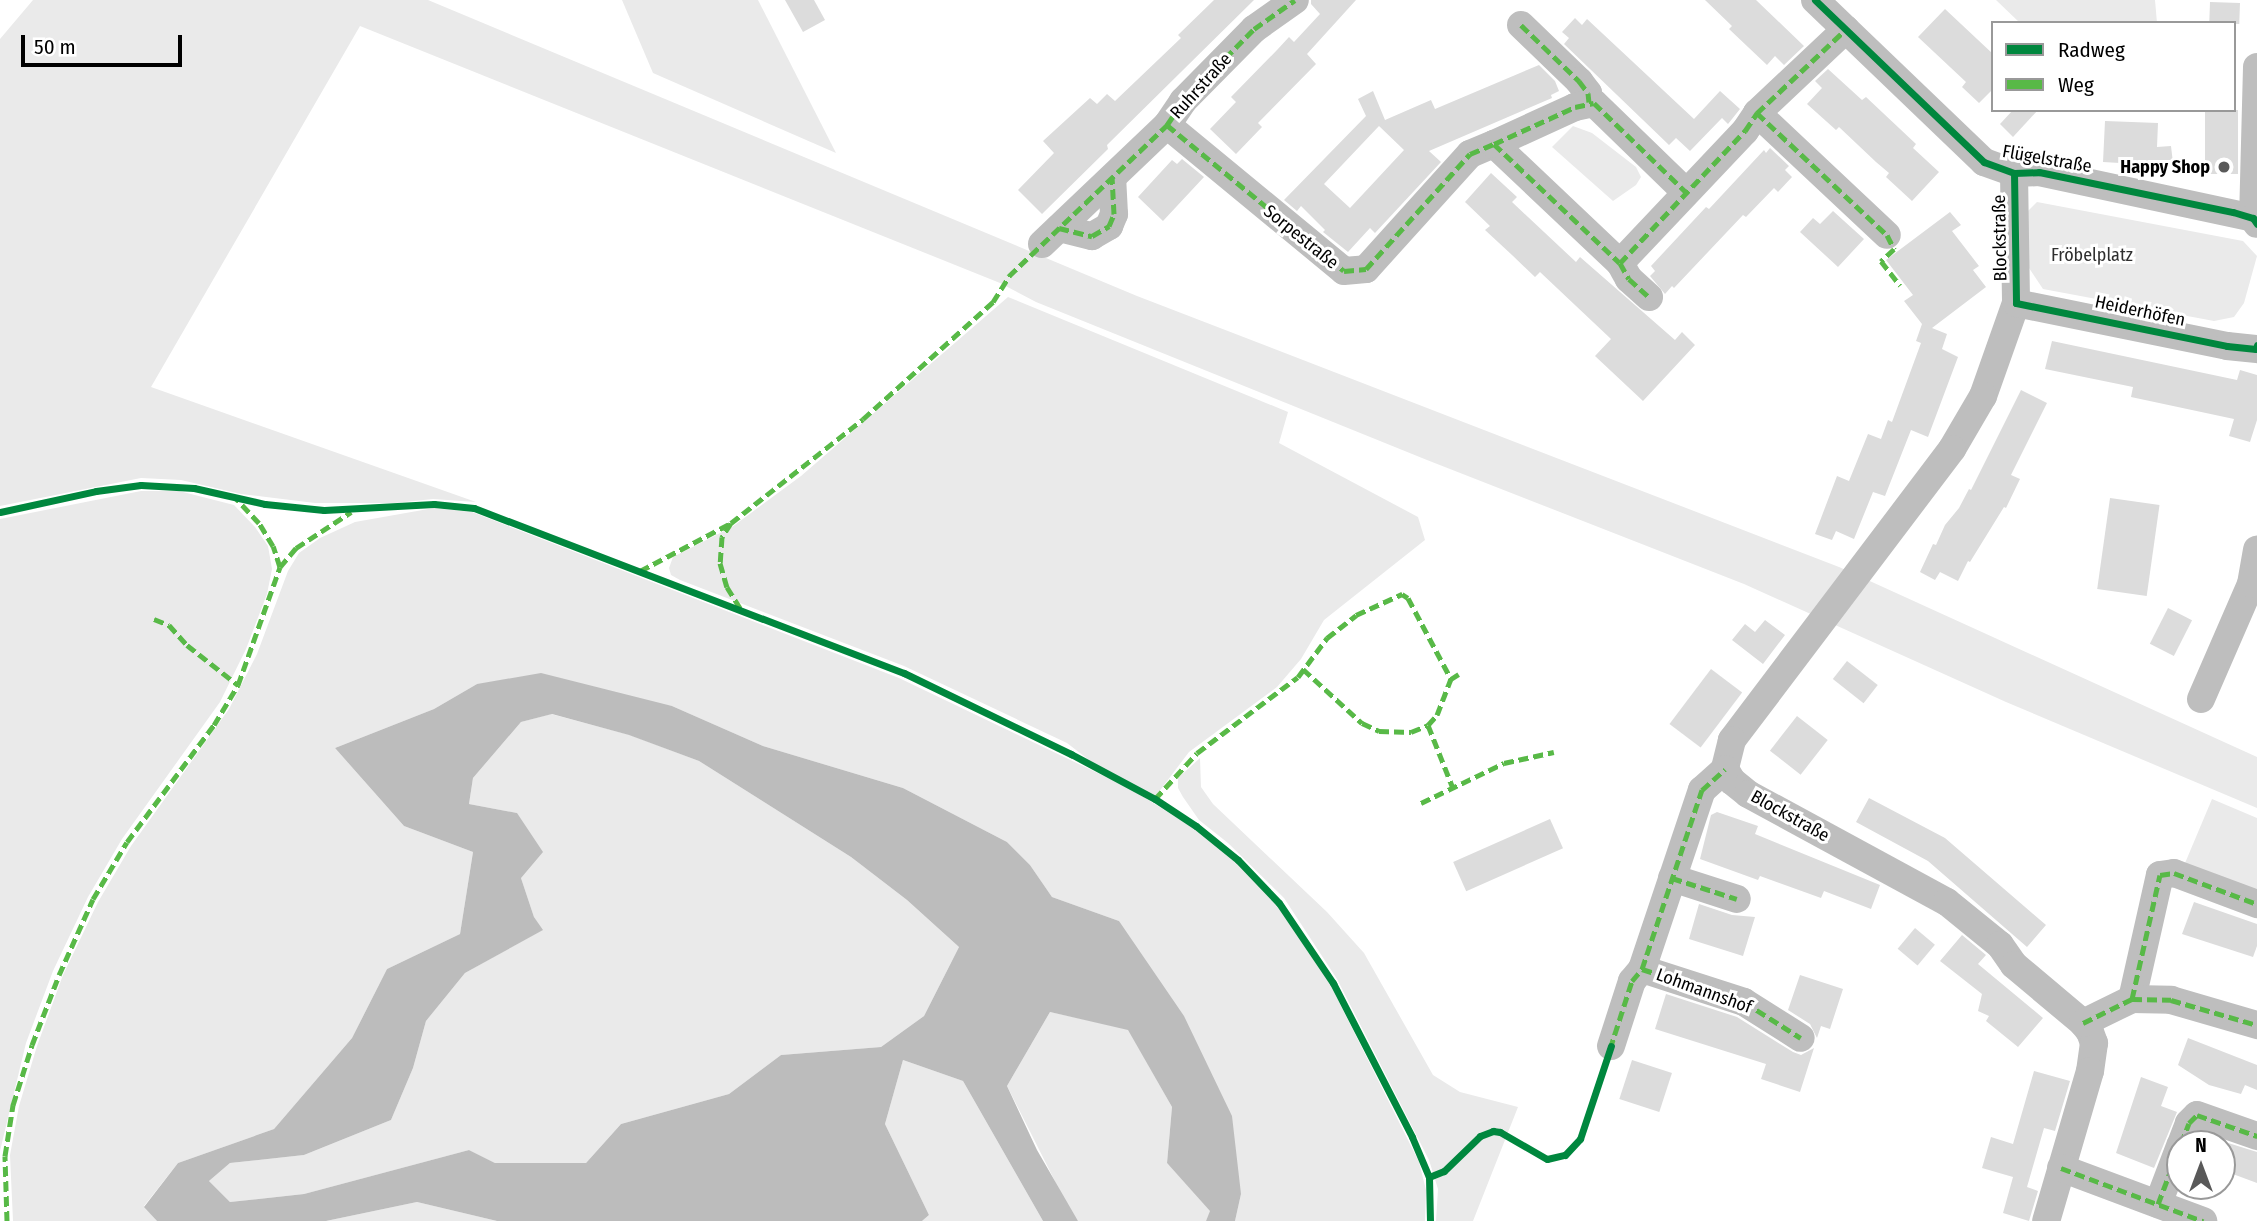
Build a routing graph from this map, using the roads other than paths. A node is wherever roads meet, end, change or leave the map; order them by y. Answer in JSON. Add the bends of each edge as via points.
{"nodes":[{"id":1,"x":1295,"y":0,"type":"edge"},
{"id":2,"x":1815,"y":0,"type":"edge"},
{"id":3,"x":1521,"y":25,"type":"dead end"},
{"id":4,"x":1846,"y":29,"type":"junction"},
{"id":5,"x":2257,"y":67,"type":"edge"},
{"id":6,"x":1589,"y":102,"type":"junction"},
{"id":7,"x":1756,"y":113,"type":"junction"},
{"id":8,"x":1167,"y":125,"type":"junction"},
{"id":9,"x":1494,"y":144,"type":"junction"},
{"id":10,"x":2014,"y":173,"type":"junction"},
{"id":11,"x":1686,"y":192,"type":"junction"},
{"id":12,"x":2255,"y":221,"type":"edge"},
{"id":13,"x":1887,"y":235,"type":"dead end"},
{"id":14,"x":1051,"y":236,"type":"dead end"},
{"id":15,"x":1620,"y":263,"type":"junction"},
{"id":16,"x":1649,"y":297,"type":"dead end"},
{"id":17,"x":2016,"y":303,"type":"junction"},
{"id":18,"x":2257,"y":348,"type":"edge"},
{"id":19,"x":2257,"y":550,"type":"edge"},
{"id":20,"x":2201,"y":699,"type":"dead end"},
{"id":21,"x":1726,"y":769,"type":"junction"},
{"id":22,"x":1672,"y":878,"type":"junction"},
{"id":23,"x":1737,"y":899,"type":"dead end"},
{"id":24,"x":2257,"y":904,"type":"edge"},
{"id":25,"x":1643,"y":969,"type":"junction"},
{"id":26,"x":2132,"y":999,"type":"junction"},
{"id":27,"x":2083,"y":1023,"type":"junction"},
{"id":28,"x":2257,"y":1025,"type":"edge"},
{"id":29,"x":1801,"y":1038,"type":"dead end"},
{"id":30,"x":1611,"y":1046,"type":"dead end"},
{"id":31,"x":2186,"y":1130,"type":"edge"},
{"id":32,"x":2257,"y":1136,"type":"edge"},
{"id":33,"x":2061,"y":1168,"type":"junction"},
{"id":34,"x":2166,"y":1183,"type":"edge"},
{"id":35,"x":2158,"y":1204,"type":"junction"},
{"id":36,"x":2046,"y":1221,"type":"edge"},
{"id":37,"x":2203,"y":1221,"type":"edge"}],
"edges":[{"from":1,"to":8,"type":"street","name":"Ruhrstraße","via":[[1254,29],[1183,102]]},
{"from":2,"to":4,"type":"street","name":"Flügelstraße"},
{"from":3,"to":6,"type":"street","via":[[1579,81]]},
{"from":4,"to":7,"type":"street"},
{"from":4,"to":10,"type":"street","name":"Flügelstraße","via":[[1973,154]]},
{"from":5,"to":12,"type":"street"},
{"from":6,"to":9,"type":"street","name":"Sorpestraße"},
{"from":6,"to":11,"type":"street","via":[[1601,107]]},
{"from":7,"to":11,"type":"street","via":[[1745,131]]},
{"from":7,"to":13,"type":"street"},
{"from":8,"to":9,"type":"street","name":"Sorpestraße","via":[[1337,268],[1351,272],[1366,268],[1470,154]]},
{"from":8,"to":14,"type":"street","name":"Ruhrstraße"},
{"from":9,"to":15,"type":"street"},
{"from":10,"to":12,"type":"street","name":"Flügelstraße","via":[[2051,174]]},
{"from":10,"to":17,"type":"street","name":"Blockstraße"},
{"from":11,"to":15,"type":"street"},
{"from":15,"to":16,"type":"street","via":[[1629,279]]},
{"from":17,"to":18,"type":"street","name":"Heiderhöfen","via":[[2227,346]]},
{"from":17,"to":21,"type":"street","name":"Blockstraße","via":[[1993,373],[1962,435],[1732,740]]},
{"from":19,"to":20,"type":"street","via":[[2251,584]]},
{"from":21,"to":22,"type":"street","name":"Lohmannshof","via":[[1702,790]]},
{"from":21,"to":27,"type":"street","name":"Blockstraße","via":[[1748,794],[1947,902]]},
{"from":22,"to":23,"type":"street"},
{"from":22,"to":25,"type":"street","name":"Lohmannshof"},
{"from":24,"to":26,"type":"street","via":[[2174,873],[2160,874]]},
{"from":25,"to":29,"type":"street","name":"Lohmannshof","via":[[1744,1002]]},
{"from":25,"to":30,"type":"street","name":"Lohmannshof","via":[[1632,981]]},
{"from":26,"to":27,"type":"street"},
{"from":26,"to":28,"type":"street","via":[[2171,1000]]},
{"from":27,"to":33,"type":"street","via":[[2093,1037],[2093,1055]]},
{"from":31,"to":32,"type":"street","via":[[2197,1115]]},
{"from":33,"to":35,"type":"street"},
{"from":33,"to":36,"type":"street"},
{"from":34,"to":35,"type":"street"},
{"from":35,"to":37,"type":"street"}]}
